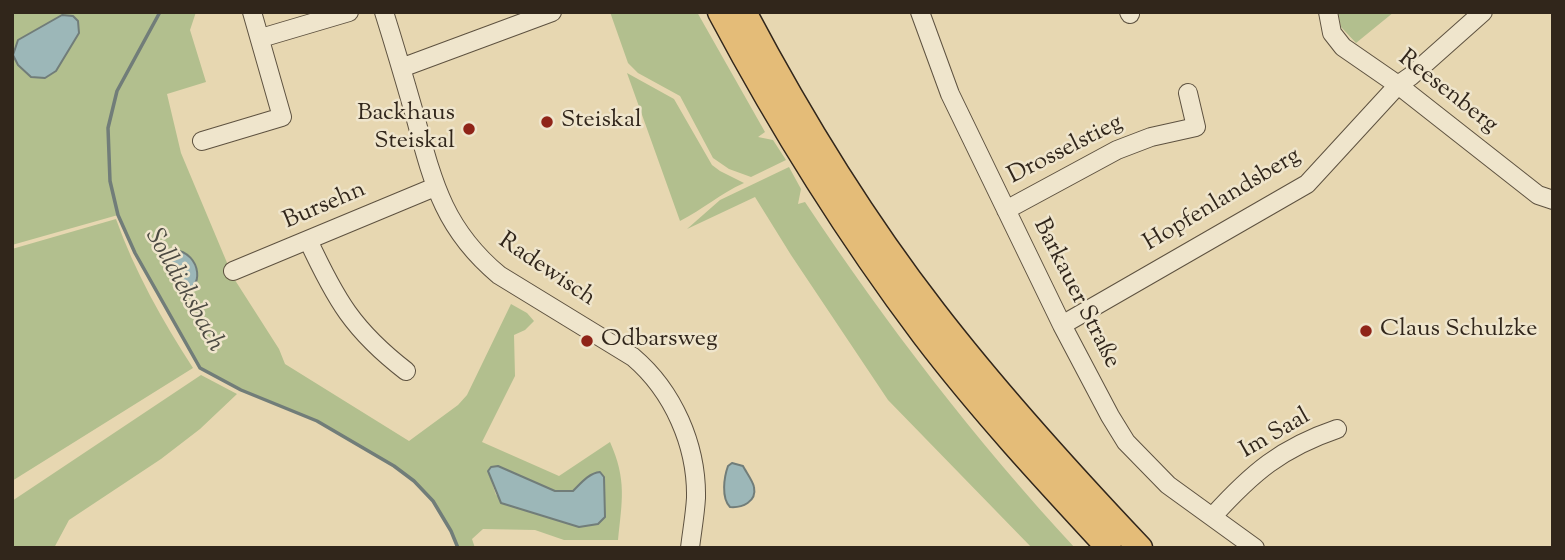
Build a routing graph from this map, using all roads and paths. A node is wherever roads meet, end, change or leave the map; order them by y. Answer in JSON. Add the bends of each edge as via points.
{"nodes":[{"id":1,"x":252,"y":12,"type":"edge"},
{"id":2,"x":349,"y":12,"type":"edge"},
{"id":3,"x":384,"y":12,"type":"edge"},
{"id":4,"x":552,"y":12,"type":"edge"},
{"id":5,"x":720,"y":12,"type":"edge"},
{"id":6,"x":744,"y":12,"type":"edge"},
{"id":7,"x":920,"y":12,"type":"edge"},
{"id":8,"x":1328,"y":12,"type":"edge"},
{"id":9,"x":1483,"y":12,"type":"edge"},
{"id":10,"x":261,"y":38,"type":"junction"},
{"id":11,"x":401,"y":68,"type":"junction"},
{"id":12,"x":1398,"y":85,"type":"junction"},
{"id":13,"x":1188,"y":93,"type":"dead end"},
{"id":14,"x":202,"y":141,"type":"dead end"},
{"id":15,"x":435,"y":187,"type":"junction"},
{"id":16,"x":1553,"y":200,"type":"edge"},
{"id":17,"x":1006,"y":210,"type":"junction"},
{"id":18,"x":308,"y":240,"type":"junction"},
{"id":19,"x":233,"y":271,"type":"dead end"},
{"id":20,"x":1062,"y":325,"type":"junction"},
{"id":21,"x":406,"y":371,"type":"dead end"},
{"id":22,"x":1337,"y":429,"type":"dead end"},
{"id":23,"x":1213,"y":516,"type":"junction"},
{"id":24,"x":690,"y":548,"type":"edge"},
{"id":25,"x":1109,"y":548,"type":"edge"},
{"id":26,"x":1140,"y":548,"type":"edge"},
{"id":27,"x":1255,"y":548,"type":"edge"}],
"edges":[{"from":1,"to":10,"type":"street"},
{"from":2,"to":10,"type":"street"},
{"from":3,"to":11,"type":"street","name":"Radewisch"},
{"from":4,"to":11,"type":"street"},
{"from":5,"to":25,"type":"highway","via":[[779,117],[891,290],[983,408]]},
{"from":6,"to":26,"type":"highway","via":[[823,150],[933,310],[1021,419]]},
{"from":7,"to":17,"type":"street","name":"Barkauer Straße","via":[[950,94]]},
{"from":8,"to":12,"type":"street","name":"Reesenberg","via":[[1332,33],[1343,47]]},
{"from":9,"to":12,"type":"street","name":"Hopfenlandsberg"},
{"from":10,"to":14,"type":"street","via":[[290,114]]},
{"from":11,"to":15,"type":"street","name":"Radewisch"},
{"from":12,"to":16,"type":"street","name":"Reesenberg","via":[[1538,195]]},
{"from":12,"to":20,"type":"street","name":"Hopfenlandsberg","via":[[1307,184]]},
{"from":13,"to":17,"type":"street","name":"Drosselstieg","via":[[1196,127],[1117,150]]},
{"from":15,"to":18,"type":"street","name":"Bursehn"},
{"from":15,"to":24,"type":"street","name":"Radewisch","via":[[462,237],[483,262],[622,349],[659,383],[681,422],[692,459],[696,499]]},
{"from":17,"to":20,"type":"street","name":"Barkauer Straße"},
{"from":18,"to":19,"type":"street","name":"Bursehn"},
{"from":18,"to":21,"type":"street","via":[[328,283],[355,324]]},
{"from":20,"to":23,"type":"street","name":"Barkauer Straße","via":[[1126,442],[1168,485]]},
{"from":22,"to":23,"type":"street","name":"Im Saal","via":[[1308,439],[1265,464]]},
{"from":23,"to":27,"type":"street","name":"Barkauer Straße"}]}
